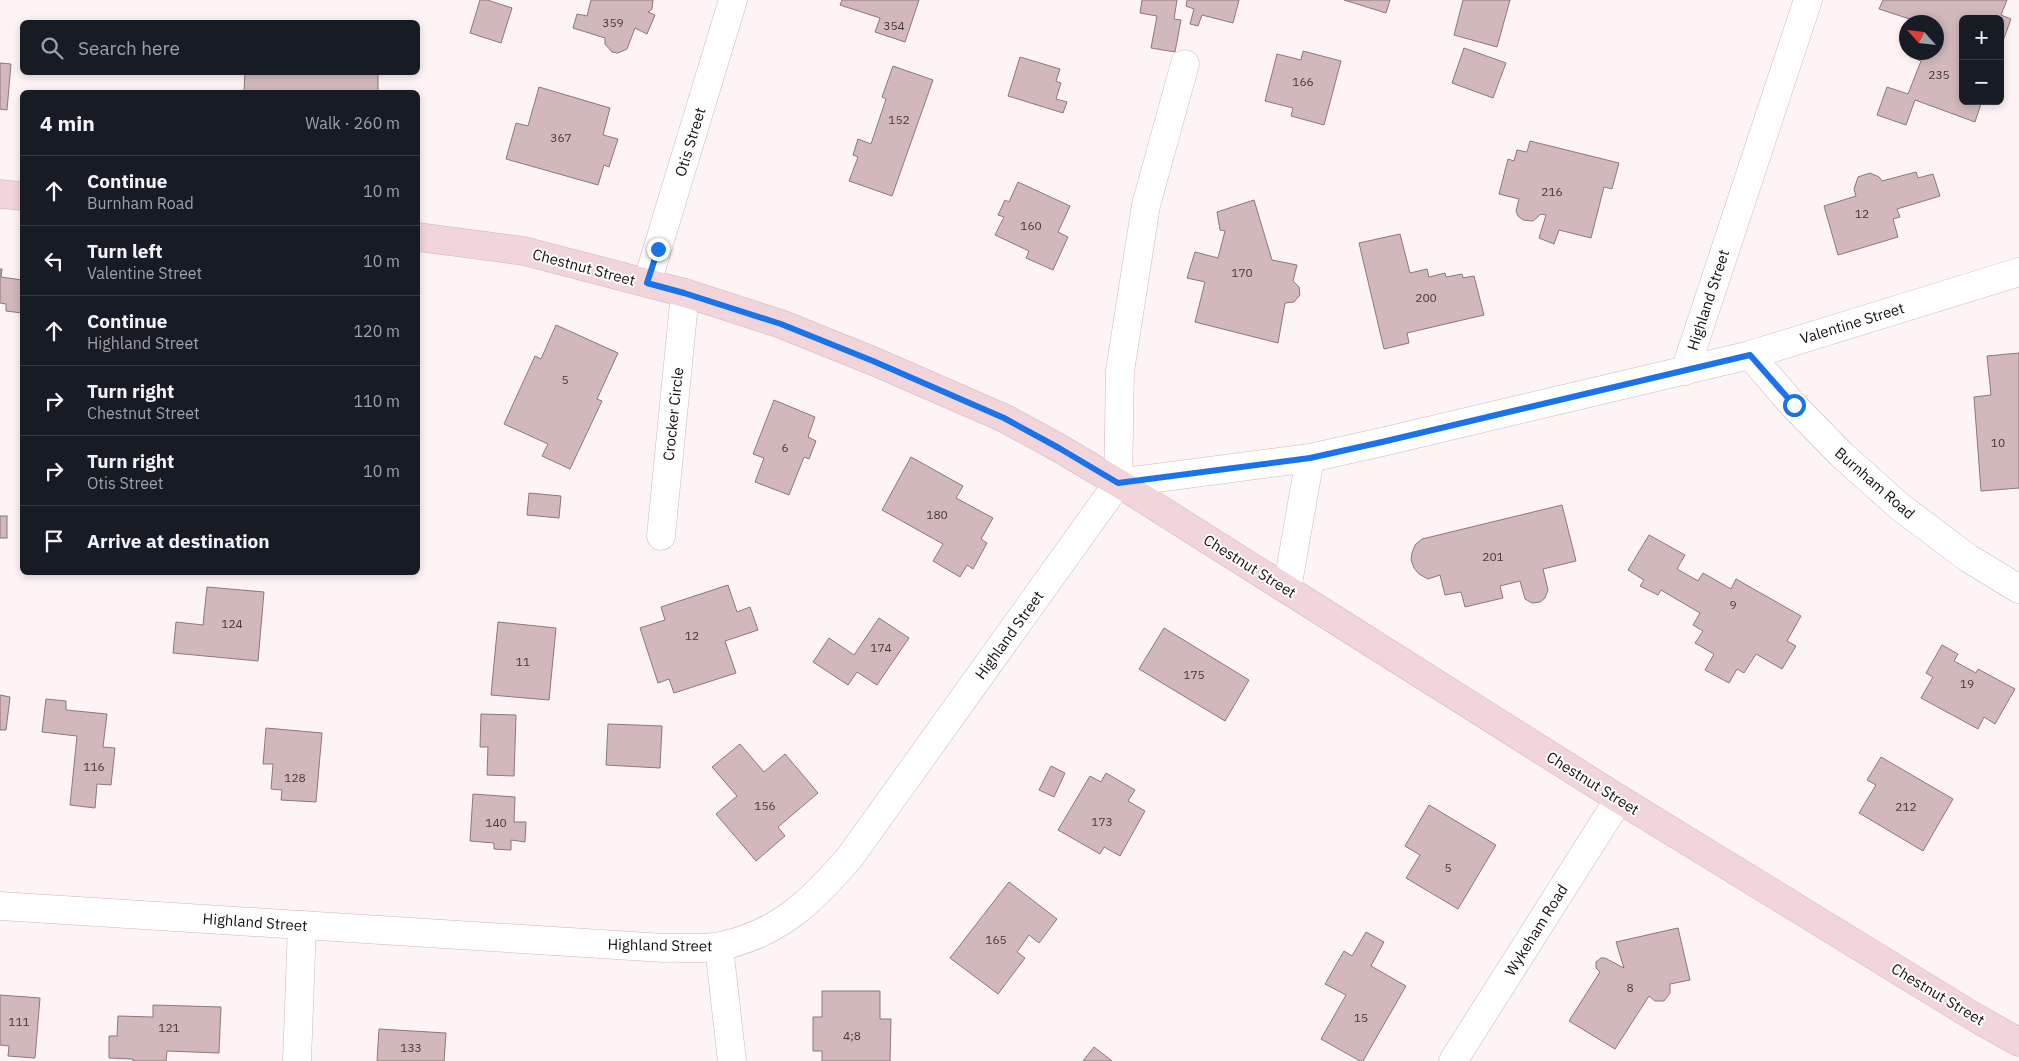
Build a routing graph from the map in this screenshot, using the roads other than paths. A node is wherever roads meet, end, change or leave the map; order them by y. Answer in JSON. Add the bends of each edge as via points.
{"nodes":[{"id":1,"x":732,"y":0,"type":"edge"},
{"id":2,"x":1808,"y":0,"type":"edge"},
{"id":3,"x":1186,"y":64,"type":"dead end"},
{"id":4,"x":0,"y":194,"type":"edge"},
{"id":5,"x":20,"y":196,"type":"edge"},
{"id":6,"x":420,"y":237,"type":"edge"},
{"id":7,"x":2019,"y":272,"type":"edge"},
{"id":8,"x":647,"y":283,"type":"junction"},
{"id":9,"x":684,"y":293,"type":"junction"},
{"id":10,"x":1750,"y":355,"type":"junction"},
{"id":11,"x":1685,"y":371,"type":"junction"},
{"id":12,"x":1310,"y":458,"type":"junction"},
{"id":13,"x":1118,"y":483,"type":"junction"},
{"id":14,"x":661,"y":536,"type":"dead end"},
{"id":15,"x":1287,"y":589,"type":"junction"},
{"id":16,"x":2019,"y":589,"type":"edge"},
{"id":17,"x":1618,"y":799,"type":"junction"},
{"id":18,"x":0,"y":906,"type":"edge"},
{"id":19,"x":302,"y":925,"type":"junction"},
{"id":20,"x":719,"y":946,"type":"junction"},
{"id":21,"x":2019,"y":1042,"type":"edge"},
{"id":22,"x":297,"y":1061,"type":"edge"},
{"id":23,"x":732,"y":1061,"type":"edge"},
{"id":24,"x":1454,"y":1061,"type":"edge"}],
"edges":[{"from":1,"to":8,"type":"street","name":"Otis Street"},
{"from":2,"to":11,"type":"street","name":"Highland Street"},
{"from":3,"to":13,"type":"street","via":[[1146,205],[1120,371]]},
{"from":4,"to":5,"type":"main road"},
{"from":6,"to":8,"type":"main road","name":"Chestnut Street","via":[[524,251]]},
{"from":7,"to":10,"type":"street","name":"Valentine Street"},
{"from":8,"to":9,"type":"main road","name":"Chestnut Street"},
{"from":9,"to":13,"type":"main road","name":"Chestnut Street","via":[[781,324],[948,393],[1004,418]]},
{"from":9,"to":14,"type":"street","name":"Crocker Circle"},
{"from":10,"to":11,"type":"street","name":"Valentine Street"},
{"from":10,"to":16,"type":"street","name":"Burnham Road","via":[[1842,455],[1885,493],[1968,558]]},
{"from":11,"to":12,"type":"street","name":"Highland Street"},
{"from":12,"to":13,"type":"street","name":"Highland Street"},
{"from":12,"to":15,"type":"street"},
{"from":13,"to":15,"type":"main road","name":"Chestnut Street"},
{"from":13,"to":20,"type":"street","name":"Highland Street","via":[[850,856],[821,890],[789,918],[753,936]]},
{"from":15,"to":17,"type":"main road","name":"Chestnut Street"},
{"from":17,"to":21,"type":"main road","name":"Chestnut Street"},
{"from":17,"to":24,"type":"street","name":"Wykeham Road"},
{"from":18,"to":19,"type":"street","name":"Highland Street"},
{"from":19,"to":20,"type":"street","name":"Highland Street","via":[[664,948]]},
{"from":19,"to":22,"type":"street"},
{"from":20,"to":23,"type":"street"}]}
